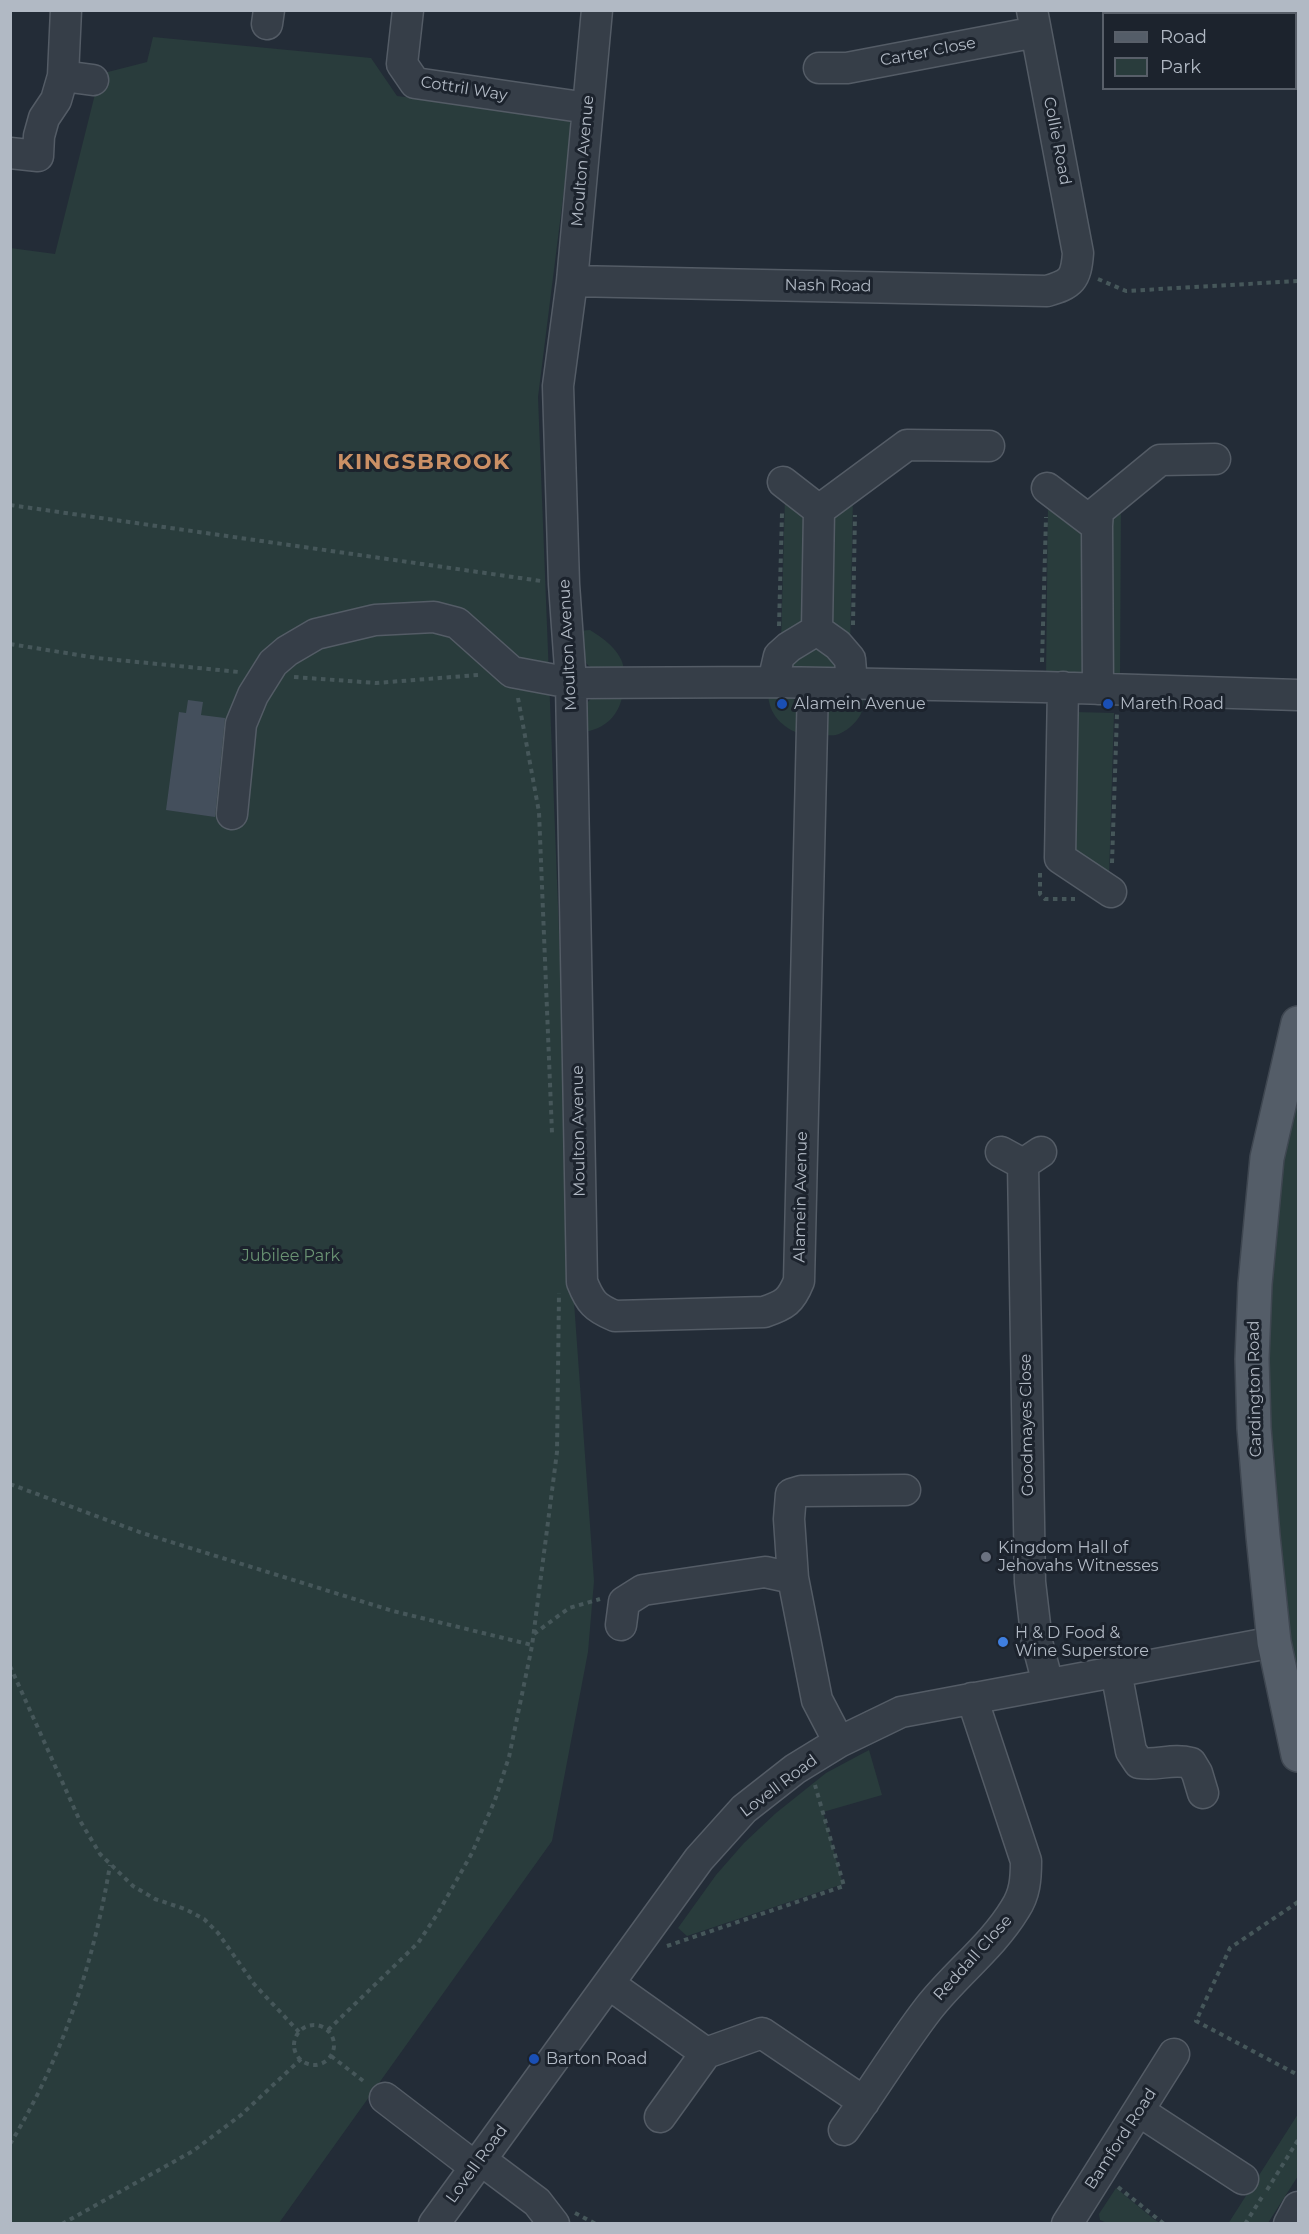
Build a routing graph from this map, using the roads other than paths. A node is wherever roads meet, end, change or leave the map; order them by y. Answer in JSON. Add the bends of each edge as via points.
{"nodes":[{"id":1,"x":66,"y":10,"type":"edge"},
{"id":2,"x":408,"y":10,"type":"edge"},
{"id":3,"x":597,"y":10,"type":"edge"},
{"id":4,"x":1034,"y":21,"type":"edge"},
{"id":5,"x":819,"y":68,"type":"dead end"},
{"id":6,"x":63,"y":76,"type":"junction"},
{"id":7,"x":93,"y":80,"type":"dead end"},
{"id":8,"x":588,"y":108,"type":"junction"},
{"id":9,"x":10,"y":153,"type":"edge"},
{"id":10,"x":1077,"y":271,"type":"joint"},
{"id":11,"x":572,"y":281,"type":"junction"},
{"id":12,"x":989,"y":446,"type":"dead end"},
{"id":13,"x":1215,"y":459,"type":"dead end"},
{"id":14,"x":783,"y":482,"type":"dead end"},
{"id":15,"x":1047,"y":488,"type":"dead end"},
{"id":16,"x":819,"y":510,"type":"junction"},
{"id":17,"x":1096,"y":526,"type":"junction"},
{"id":18,"x":817,"y":630,"type":"junction"},
{"id":19,"x":773,"y":682,"type":"junction"},
{"id":20,"x":571,"y":683,"type":"junction"},
{"id":21,"x":852,"y":683,"type":"junction"},
{"id":22,"x":813,"y":684,"type":"junction"},
{"id":23,"x":1063,"y":687,"type":"junction"},
{"id":24,"x":1098,"y":689,"type":"junction"},
{"id":25,"x":1299,"y":695,"type":"edge"},
{"id":26,"x":232,"y":814,"type":"dead end"},
{"id":27,"x":1111,"y":892,"type":"dead end"},
{"id":28,"x":1299,"y":1023,"type":"edge"},
{"id":29,"x":1022,"y":1156,"type":"dead end"},
{"id":30,"x":570,"y":1283,"type":"joint"},
{"id":31,"x":905,"y":1490,"type":"dead end"},
{"id":32,"x":793,"y":1578,"type":"junction"},
{"id":33,"x":622,"y":1613,"type":"road end"},
{"id":34,"x":1274,"y":1642,"type":"junction"},
{"id":35,"x":1116,"y":1671,"type":"junction"},
{"id":36,"x":1048,"y":1684,"type":"junction"},
{"id":37,"x":972,"y":1698,"type":"junction"},
{"id":38,"x":839,"y":1742,"type":"junction"},
{"id":39,"x":1299,"y":1755,"type":"edge"},
{"id":40,"x":1203,"y":1793,"type":"dead end"},
{"id":41,"x":609,"y":1984,"type":"junction"},
{"id":42,"x":706,"y":2053,"type":"junction"},
{"id":43,"x":1174,"y":2054,"type":"dead end"},
{"id":44,"x":385,"y":2098,"type":"road end"},
{"id":45,"x":864,"y":2102,"type":"junction"},
{"id":46,"x":1139,"y":2111,"type":"junction"},
{"id":47,"x":660,"y":2117,"type":"dead end"},
{"id":48,"x":843,"y":2130,"type":"dead end"},
{"id":49,"x":478,"y":2163,"type":"junction"},
{"id":50,"x":1244,"y":2179,"type":"dead end"},
{"id":51,"x":1299,"y":2207,"type":"edge"},
{"id":52,"x":434,"y":2223,"type":"edge"},
{"id":53,"x":554,"y":2223,"type":"edge"},
{"id":54,"x":1067,"y":2223,"type":"edge"},
{"id":55,"x":1289,"y":2223,"type":"edge"}],
"edges":[{"from":1,"to":6,"type":"street"},
{"from":2,"to":8,"type":"street","name":"Cottril Way","via":[[402,64],[415,83]]},
{"from":3,"to":8,"type":"street","name":"Moulton Avenue"},
{"from":4,"to":5,"type":"street","name":"Carter Close","via":[[848,68]]},
{"from":4,"to":10,"type":"street","name":"Collie Road","via":[[1078,253]]},
{"from":6,"to":7,"type":"street"},
{"from":6,"to":9,"type":"street","via":[[56,100],[44,118],[38,156]]},
{"from":8,"to":11,"type":"street","name":"Moulton Avenue"},
{"from":10,"to":11,"type":"street","name":"Nash Road","via":[[1066,285],[1047,291]]},
{"from":11,"to":20,"type":"street","name":"Moulton Avenue","via":[[558,386]]},
{"from":12,"to":16,"type":"street","via":[[907,445]]},
{"from":13,"to":17,"type":"street","via":[[1160,460],[1098,511]]},
{"from":14,"to":16,"type":"street"},
{"from":15,"to":17,"type":"street"},
{"from":16,"to":18,"type":"street"},
{"from":17,"to":24,"type":"street"},
{"from":18,"to":19,"type":"street","via":[[779,657]]},
{"from":18,"to":21,"type":"street","via":[[850,658]]},
{"from":19,"to":20,"type":"street"},
{"from":19,"to":22,"type":"street"},
{"from":20,"to":26,"type":"street","via":[[512,672],[457,623],[434,617],[375,620],[316,634],[273,663],[253,695],[241,724]]},
{"from":20,"to":30,"type":"street","name":"Moulton Avenue"},
{"from":21,"to":22,"type":"street"},
{"from":21,"to":23,"type":"street"},
{"from":22,"to":30,"type":"street","name":"Alamein Avenue","via":[[799,1281],[794,1294],[783,1306],[764,1312],[615,1316],[600,1310]]},
{"from":23,"to":24,"type":"street"},
{"from":23,"to":27,"type":"street","via":[[1060,858]]},
{"from":24,"to":25,"type":"street"},
{"from":28,"to":34,"type":"main road","name":"Cardington Road","via":[[1267,1158],[1255,1284],[1252,1359]]},
{"from":29,"to":36,"type":"street","name":"Goodmayes Close","via":[[1030,1582],[1037,1642]]},
{"from":31,"to":32,"type":"street","via":[[791,1494]]},
{"from":32,"to":33,"type":"street","via":[[765,1572],[643,1590]]},
{"from":32,"to":38,"type":"street","via":[[818,1700]]},
{"from":34,"to":35,"type":"street","name":"Lovell Road"},
{"from":34,"to":39,"type":"main road","name":"Cardington Road"},
{"from":35,"to":36,"type":"street","name":"Lovell Road"},
{"from":35,"to":40,"type":"street","via":[[1131,1751],[1139,1763],[1191,1763]]},
{"from":36,"to":37,"type":"street","name":"Lovell Road"},
{"from":37,"to":38,"type":"street","name":"Lovell Road","via":[[901,1712]]},
{"from":37,"to":45,"type":"street","name":"Reddall Close","via":[[1026,1861],[1026,1884],[1017,1907],[999,1933],[928,2009]]},
{"from":38,"to":41,"type":"street","name":"Lovell Road","via":[[744,1809],[699,1859]]},
{"from":41,"to":42,"type":"street"},
{"from":41,"to":49,"type":"street","name":"Lovell Road"},
{"from":42,"to":45,"type":"street","via":[[762,2033]]},
{"from":42,"to":47,"type":"street"},
{"from":43,"to":46,"type":"street","name":"Bamford Road"},
{"from":44,"to":49,"type":"street"},
{"from":45,"to":48,"type":"street","name":"Reddall Close"},
{"from":46,"to":50,"type":"street"},
{"from":46,"to":54,"type":"street","name":"Bamford Road"},
{"from":49,"to":52,"type":"street","name":"Lovell Road"},
{"from":49,"to":53,"type":"street","via":[[537,2202]]},
{"from":51,"to":55,"type":"street"}]}
